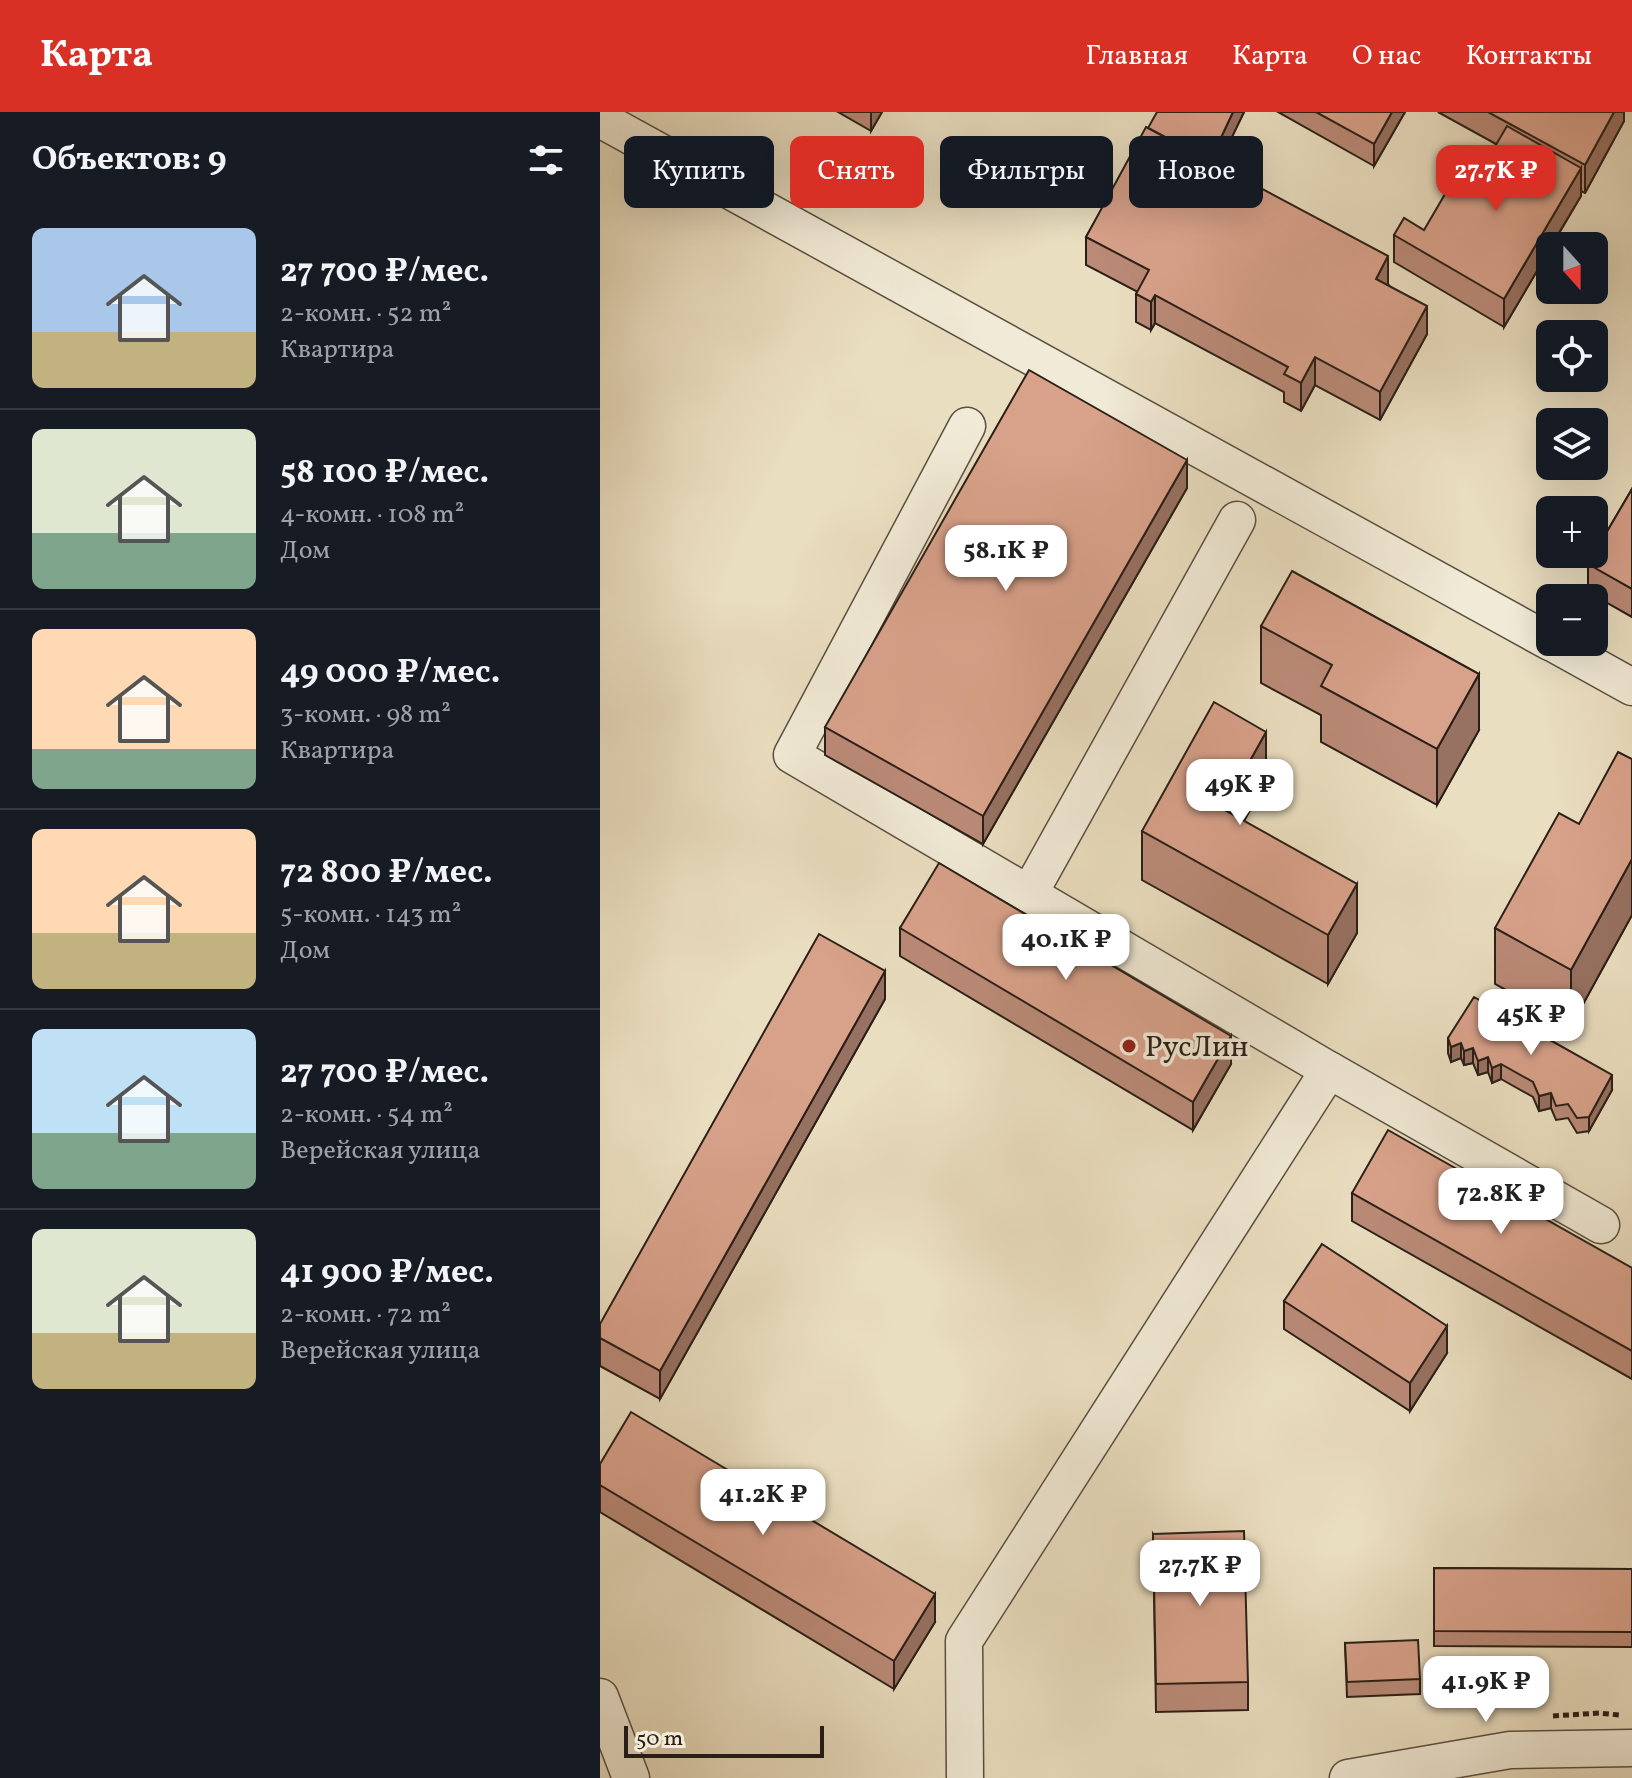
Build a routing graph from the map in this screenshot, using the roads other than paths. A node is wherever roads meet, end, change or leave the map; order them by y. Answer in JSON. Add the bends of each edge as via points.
{"nodes":[{"id":1,"x":600,"y":119,"type":"edge"},
{"id":2,"x":967,"y":426,"type":"dead end"},
{"id":3,"x":1237,"y":520,"type":"dead end"},
{"id":4,"x":1536,"y":634,"type":"edge"},
{"id":5,"x":1576,"y":656,"type":"edge"},
{"id":6,"x":1632,"y":687,"type":"edge"},
{"id":7,"x":1029,"y":894,"type":"junction"},
{"id":8,"x":1329,"y":1070,"type":"junction"},
{"id":9,"x":1601,"y":1225,"type":"dead end"},
{"id":10,"x":600,"y":1697,"type":"edge"},
{"id":11,"x":1632,"y":1748,"type":"edge"},
{"id":12,"x":631,"y":1778,"type":"edge"},
{"id":13,"x":965,"y":1778,"type":"edge"},
{"id":14,"x":1348,"y":1778,"type":"edge"}],
"edges":[{"from":1,"to":4,"type":"street"},
{"from":2,"to":7,"type":"street","via":[[792,755]]},
{"from":3,"to":7,"type":"street"},
{"from":5,"to":6,"type":"street"},
{"from":7,"to":8,"type":"street"},
{"from":8,"to":9,"type":"street"},
{"from":8,"to":13,"type":"street","via":[[964,1641]]},
{"from":10,"to":12,"type":"street"},
{"from":11,"to":14,"type":"street","via":[[1510,1750]]}]}
